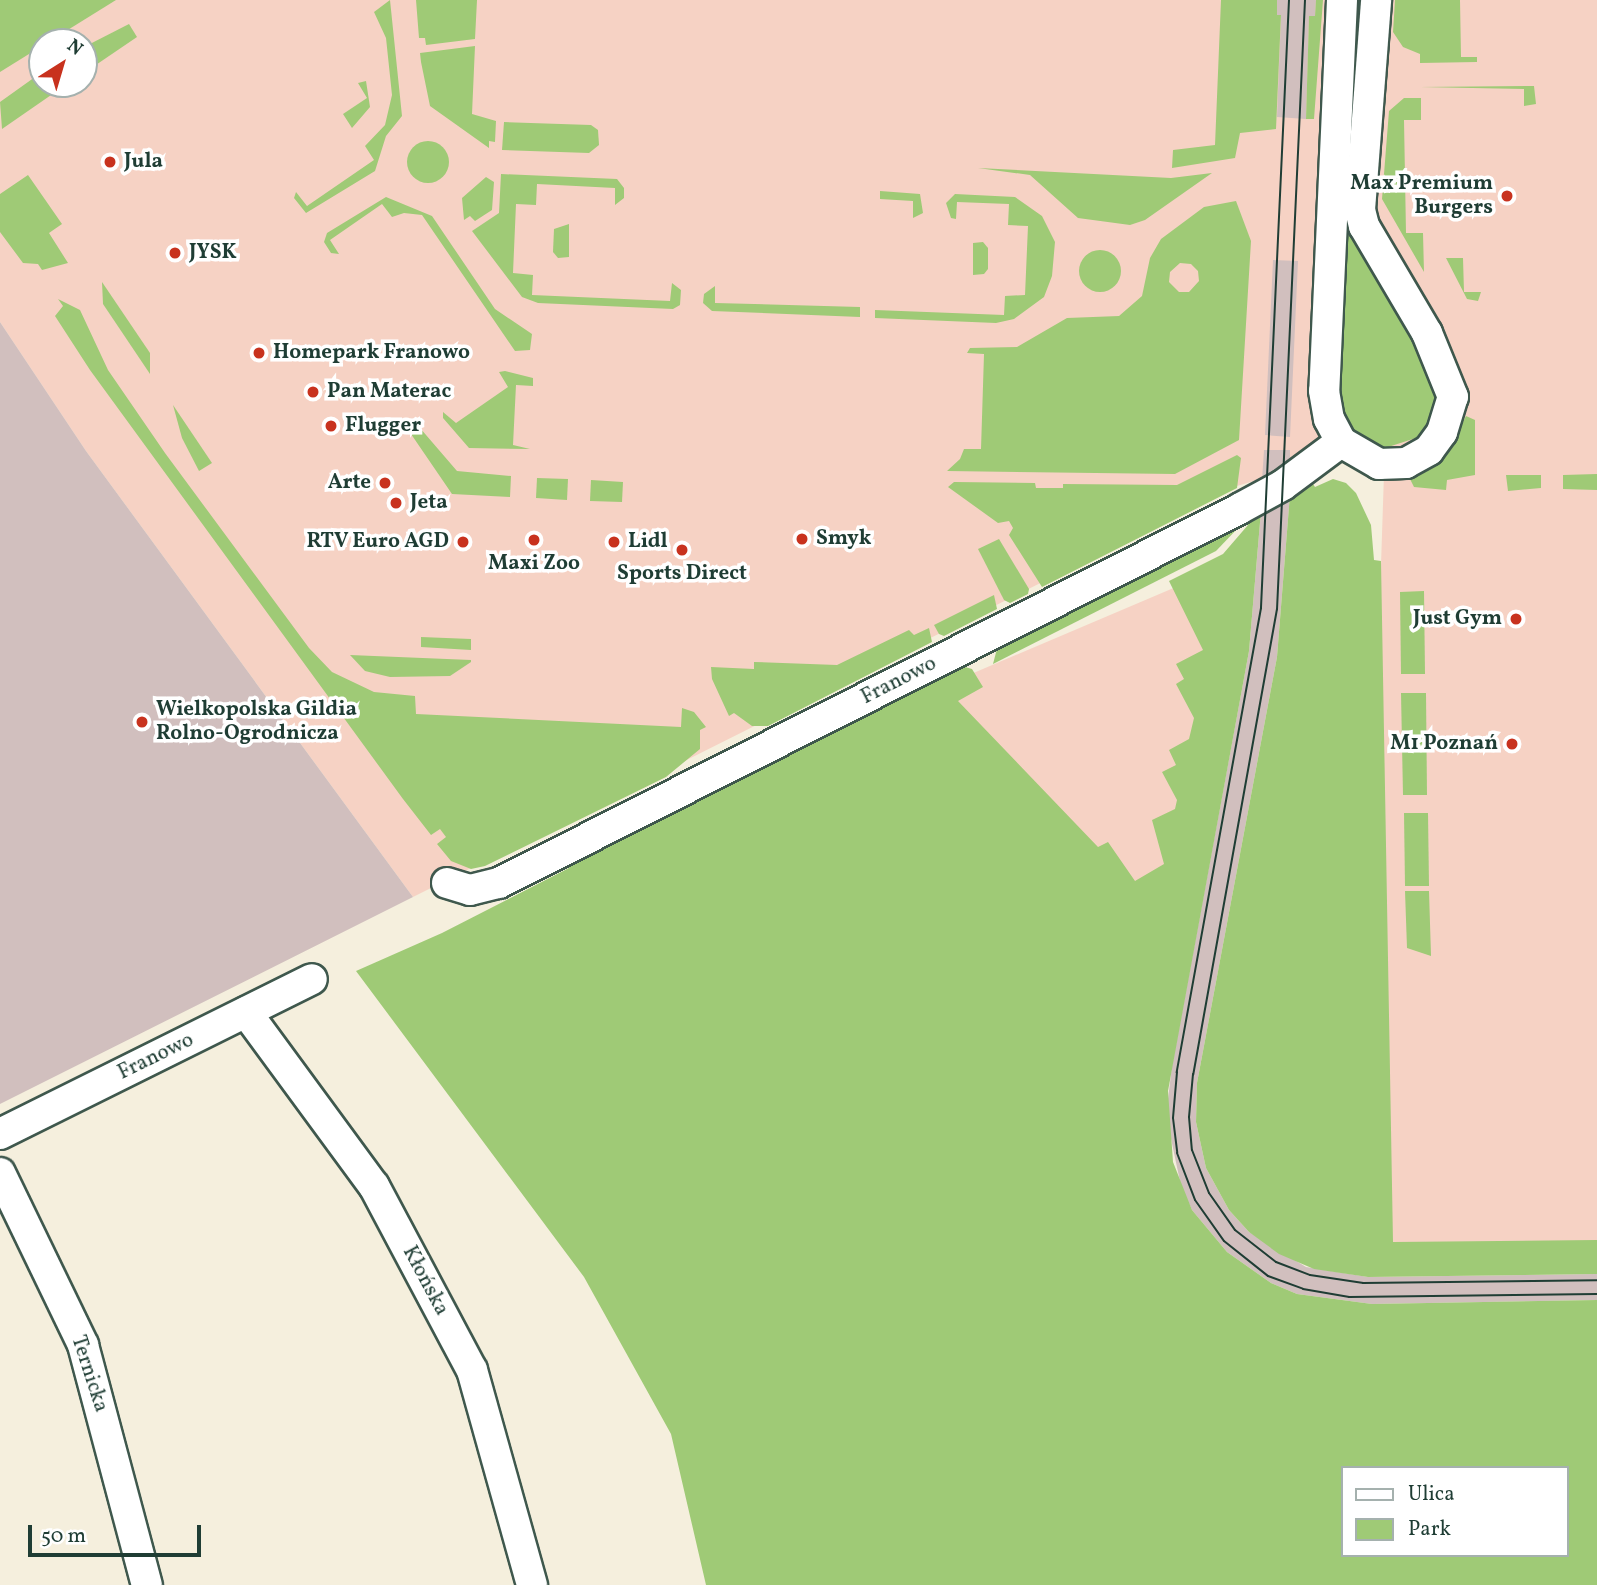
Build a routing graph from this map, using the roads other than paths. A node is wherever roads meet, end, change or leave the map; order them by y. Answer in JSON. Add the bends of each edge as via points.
{"nodes":[{"id":1,"x":1342,"y":0,"type":"edge"},
{"id":2,"x":1376,"y":0,"type":"edge"},
{"id":3,"x":1341,"y":442,"type":"junction"},
{"id":4,"x":447,"y":884,"type":"dead end"},
{"id":5,"x":312,"y":979,"type":"dead end"},
{"id":6,"x":246,"y":1012,"type":"junction"},
{"id":7,"x":0,"y":1134,"type":"edge"},
{"id":8,"x":0,"y":1174,"type":"edge"},
{"id":9,"x":147,"y":1585,"type":"edge"},
{"id":10,"x":532,"y":1585,"type":"edge"}],
"edges":[{"from":1,"to":3,"type":"street","via":[[1324,391]]},
{"from":2,"to":3,"type":"street","via":[[1360,210],[1364,226],[1427,333],[1453,397],[1442,432],[1429,450],[1406,463],[1379,464]]},
{"from":3,"to":4,"type":"street","name":"Franowo","via":[[1283,485],[1237,510],[499,883],[470,890]]},
{"from":5,"to":6,"type":"street","name":"Franowo"},
{"from":6,"to":7,"type":"street","name":"Franowo"},
{"from":6,"to":10,"type":"street","name":"Kłońska","via":[[374,1186],[472,1370]]},
{"from":8,"to":9,"type":"street","name":"Ternicka","via":[[83,1345]]}]}
